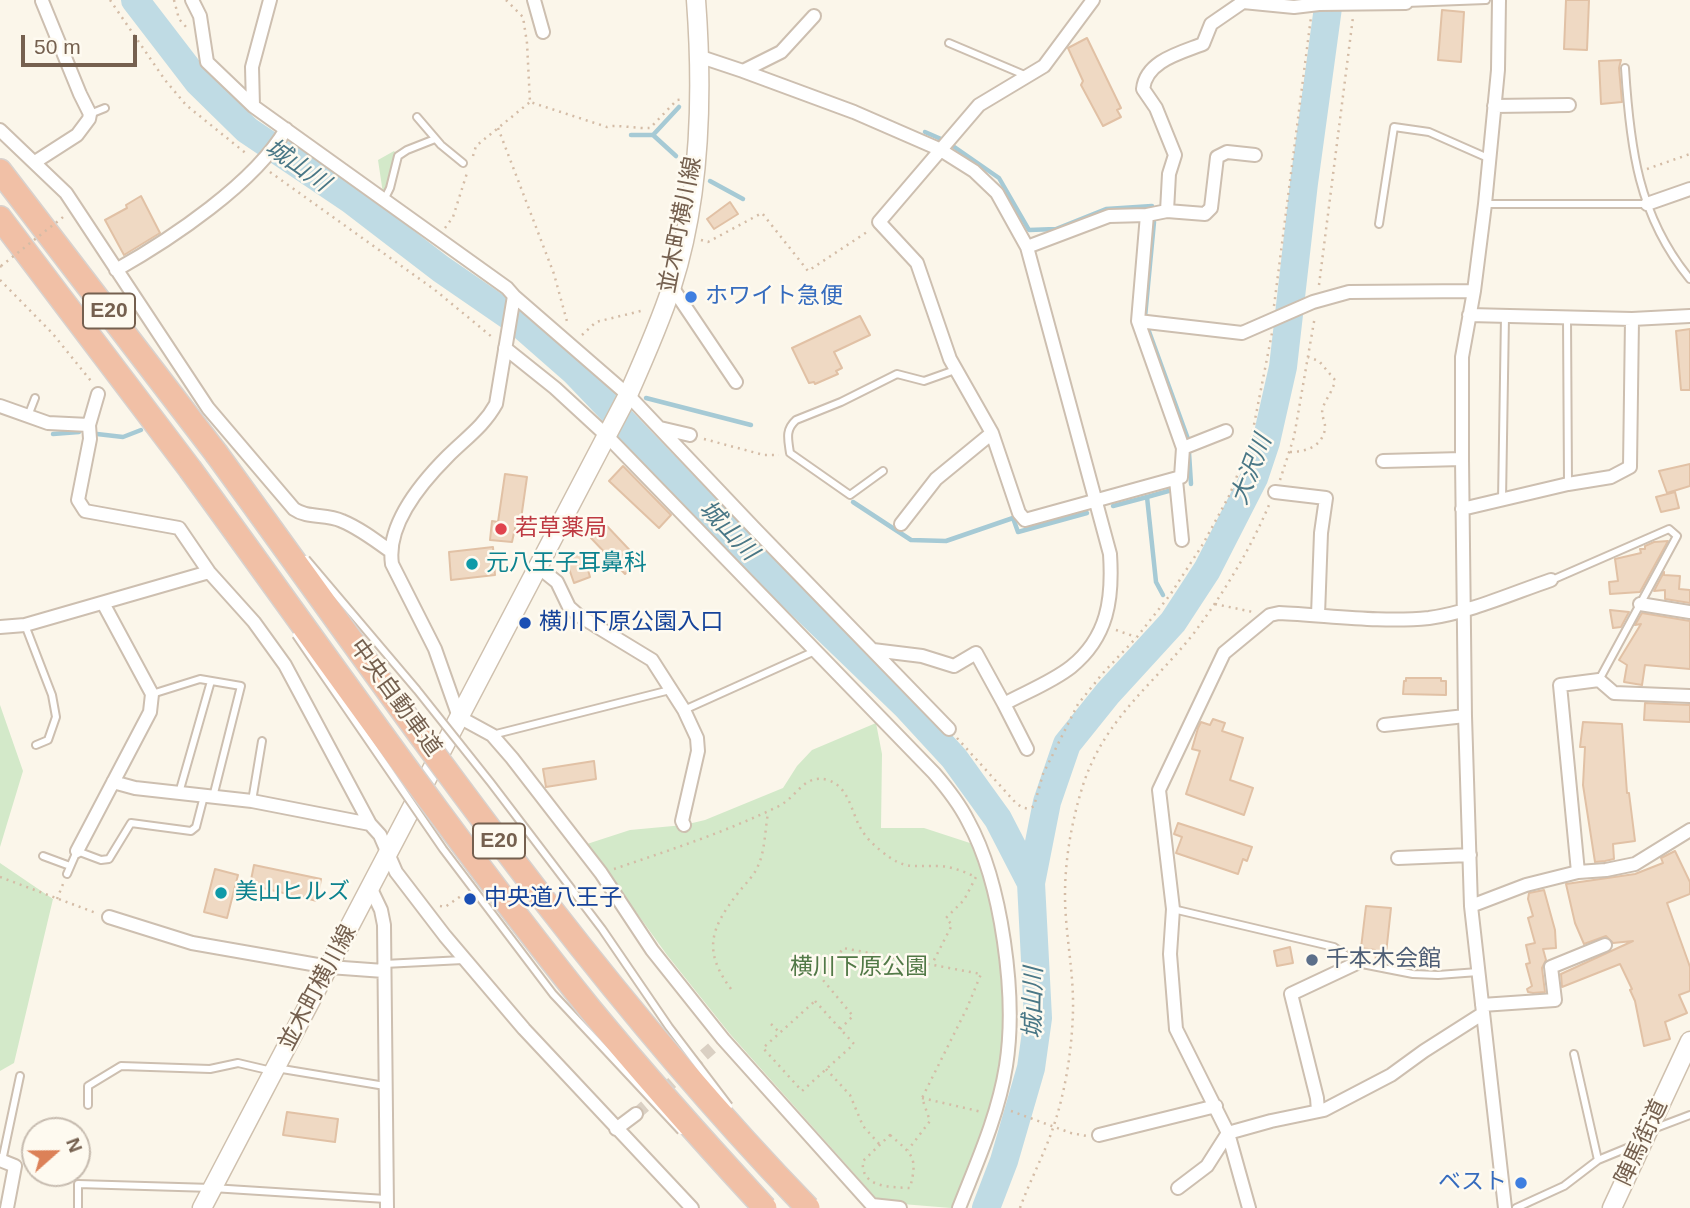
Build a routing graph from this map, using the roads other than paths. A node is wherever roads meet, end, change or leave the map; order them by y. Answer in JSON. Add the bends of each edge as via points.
{"nodes":[{"id":1,"x":192,"y":0,"type":"edge"},
{"id":2,"x":270,"y":0,"type":"edge"},
{"id":3,"x":534,"y":0,"type":"edge"},
{"id":4,"x":696,"y":0,"type":"edge"},
{"id":5,"x":1093,"y":0,"type":"edge"},
{"id":6,"x":1486,"y":0,"type":"edge"},
{"id":7,"x":1499,"y":0,"type":"edge"},
{"id":8,"x":43,"y":1,"type":"edge"},
{"id":9,"x":1242,"y":1,"type":"edge"},
{"id":10,"x":1406,"y":3,"type":"joint"},
{"id":11,"x":814,"y":16,"type":"dead end"},
{"id":12,"x":543,"y":32,"type":"dead end"},
{"id":13,"x":949,"y":43,"type":"dead end"},
{"id":14,"x":701,"y":57,"type":"junction"},
{"id":15,"x":1625,"y":68,"type":"dead end"},
{"id":16,"x":743,"y":71,"type":"junction"},
{"id":17,"x":1027,"y":76,"type":"junction"},
{"id":18,"x":1569,"y":105,"type":"dead end"},
{"id":19,"x":253,"y":106,"type":"junction"},
{"id":20,"x":1494,"y":106,"type":"junction"},
{"id":21,"x":105,"y":108,"type":"dead end"},
{"id":22,"x":90,"y":114,"type":"junction"},
{"id":23,"x":417,"y":117,"type":"dead end"},
{"id":24,"x":0,"y":130,"type":"edge"},
{"id":25,"x":284,"y":132,"type":"junction"},
{"id":26,"x":435,"y":139,"type":"junction"},
{"id":27,"x":939,"y":149,"type":"junction"},
{"id":28,"x":1255,"y":155,"type":"dead end"},
{"id":29,"x":1489,"y":158,"type":"junction"},
{"id":30,"x":35,"y":162,"type":"junction"},
{"id":31,"x":463,"y":163,"type":"dead end"},
{"id":32,"x":0,"y":172,"type":"edge"},
{"id":33,"x":1690,"y":189,"type":"edge"},
{"id":34,"x":384,"y":200,"type":"junction"},
{"id":35,"x":1485,"y":204,"type":"junction"},
{"id":36,"x":1647,"y":204,"type":"junction"},
{"id":37,"x":1167,"y":211,"type":"junction"},
{"id":38,"x":1147,"y":215,"type":"junction"},
{"id":39,"x":0,"y":218,"type":"edge"},
{"id":40,"x":1379,"y":224,"type":"dead end"},
{"id":41,"x":1027,"y":247,"type":"junction"},
{"id":42,"x":116,"y":270,"type":"junction"},
{"id":43,"x":1690,"y":279,"type":"edge"},
{"id":44,"x":672,"y":288,"type":"junction"},
{"id":45,"x":1474,"y":291,"type":"junction"},
{"id":46,"x":513,"y":300,"type":"junction"},
{"id":47,"x":1469,"y":315,"type":"junction"},
{"id":48,"x":1505,"y":316,"type":"junction"},
{"id":49,"x":1690,"y":316,"type":"edge"},
{"id":50,"x":1567,"y":318,"type":"junction"},
{"id":51,"x":1632,"y":319,"type":"junction"},
{"id":52,"x":1138,"y":321,"type":"junction"},
{"id":53,"x":505,"y":343,"type":"junction"},
{"id":54,"x":955,"y":370,"type":"junction"},
{"id":55,"x":736,"y":382,"type":"dead end"},
{"id":56,"x":98,"y":394,"type":"road end"},
{"id":57,"x":35,"y":398,"type":"dead end"},
{"id":58,"x":627,"y":398,"type":"junction"},
{"id":59,"x":0,"y":406,"type":"edge"},
{"id":60,"x":28,"y":416,"type":"junction"},
{"id":61,"x":89,"y":425,"type":"junction"},
{"id":62,"x":659,"y":427,"type":"junction"},
{"id":63,"x":1226,"y":431,"type":"dead end"},
{"id":64,"x":607,"y":433,"type":"junction"},
{"id":65,"x":992,"y":433,"type":"junction"},
{"id":66,"x":690,"y":435,"type":"road end"},
{"id":67,"x":1183,"y":448,"type":"junction"},
{"id":68,"x":216,"y":453,"type":"junction"},
{"id":69,"x":1462,"y":459,"type":"junction"},
{"id":70,"x":1383,"y":461,"type":"dead end"},
{"id":71,"x":190,"y":469,"type":"junction"},
{"id":72,"x":883,"y":471,"type":"dead end"},
{"id":73,"x":1176,"y":480,"type":"junction"},
{"id":74,"x":1568,"y":484,"type":"junction"},
{"id":75,"x":1275,"y":492,"type":"road end"},
{"id":76,"x":1502,"y":500,"type":"junction"},
{"id":77,"x":1097,"y":501,"type":"junction"},
{"id":78,"x":1462,"y":509,"type":"junction"},
{"id":79,"x":901,"y":523,"type":"dead end"},
{"id":80,"x":286,"y":536,"type":"dead end"},
{"id":81,"x":1182,"y":540,"type":"dead end"},
{"id":82,"x":390,"y":551,"type":"junction"},
{"id":83,"x":303,"y":556,"type":"dead end"},
{"id":84,"x":537,"y":566,"type":"junction"},
{"id":85,"x":209,"y":572,"type":"junction"},
{"id":86,"x":1551,"y":580,"type":"joint"},
{"id":87,"x":272,"y":597,"type":"dead end"},
{"id":88,"x":103,"y":603,"type":"junction"},
{"id":89,"x":1640,"y":604,"type":"junction"},
{"id":90,"x":1464,"y":609,"type":"junction"},
{"id":91,"x":1690,"y":612,"type":"edge"},
{"id":92,"x":1318,"y":615,"type":"junction"},
{"id":93,"x":25,"y":625,"type":"junction"},
{"id":94,"x":0,"y":627,"type":"edge"},
{"id":95,"x":294,"y":632,"type":"dead end"},
{"id":96,"x":873,"y":650,"type":"junction"},
{"id":97,"x":815,"y":651,"type":"junction"},
{"id":98,"x":1599,"y":680,"type":"junction"},
{"id":99,"x":211,"y":681,"type":"junction"},
{"id":100,"x":672,"y":689,"type":"junction"},
{"id":101,"x":152,"y":694,"type":"junction"},
{"id":102,"x":1690,"y":696,"type":"edge"},
{"id":103,"x":1004,"y":704,"type":"junction"},
{"id":104,"x":684,"y":710,"type":"junction"},
{"id":105,"x":1465,"y":716,"type":"junction"},
{"id":106,"x":459,"y":718,"type":"junction"},
{"id":107,"x":1384,"y":724,"type":"dead end"},
{"id":108,"x":949,"y":729,"type":"dead end"},
{"id":109,"x":492,"y":734,"type":"junction"},
{"id":110,"x":262,"y":741,"type":"dead end"},
{"id":111,"x":36,"y":745,"type":"dead end"},
{"id":112,"x":1027,"y":749,"type":"dead end"},
{"id":113,"x":113,"y":782,"type":"junction"},
{"id":114,"x":180,"y":793,"type":"junction"},
{"id":115,"x":209,"y":797,"type":"junction"},
{"id":116,"x":252,"y":801,"type":"junction"},
{"id":117,"x":370,"y":824,"type":"junction"},
{"id":118,"x":684,"y":825,"type":"dead end"},
{"id":119,"x":1690,"y":830,"type":"edge"},
{"id":120,"x":77,"y":851,"type":"junction"},
{"id":121,"x":389,"y":851,"type":"junction"},
{"id":122,"x":1470,"y":855,"type":"junction"},
{"id":123,"x":43,"y":856,"type":"dead end"},
{"id":124,"x":1398,"y":858,"type":"dead end"},
{"id":125,"x":70,"y":866,"type":"junction"},
{"id":126,"x":1578,"y":872,"type":"junction"},
{"id":127,"x":66,"y":874,"type":"road end"},
{"id":128,"x":371,"y":889,"type":"junction"},
{"id":129,"x":1471,"y":906,"type":"junction"},
{"id":130,"x":1173,"y":909,"type":"junction"},
{"id":131,"x":109,"y":918,"type":"road end"},
{"id":132,"x":1605,"y":945,"type":"dead end"},
{"id":133,"x":465,"y":960,"type":"junction"},
{"id":134,"x":1357,"y":963,"type":"junction"},
{"id":135,"x":329,"y":967,"type":"junction"},
{"id":136,"x":384,"y":967,"type":"junction"},
{"id":137,"x":1478,"y":972,"type":"junction"},
{"id":138,"x":1482,"y":1010,"type":"junction"},
{"id":139,"x":723,"y":1038,"type":"junction"},
{"id":140,"x":1690,"y":1041,"type":"edge"},
{"id":141,"x":712,"y":1048,"type":"tunnel mouth"},
{"id":142,"x":1574,"y":1054,"type":"dead end"},
{"id":143,"x":274,"y":1070,"type":"junction"},
{"id":144,"x":20,"y":1076,"type":"dead end"},
{"id":145,"x":385,"y":1086,"type":"junction"},
{"id":146,"x":88,"y":1105,"type":"dead end"},
{"id":147,"x":1216,"y":1106,"type":"junction"},
{"id":148,"x":1318,"y":1111,"type":"junction"},
{"id":149,"x":733,"y":1112,"type":"dead end"},
{"id":150,"x":636,"y":1114,"type":"tunnel mouth"},
{"id":151,"x":1690,"y":1115,"type":"edge"},
{"id":152,"x":616,"y":1129,"type":"junction"},
{"id":153,"x":749,"y":1133,"type":"dead end"},
{"id":154,"x":1228,"y":1133,"type":"junction"},
{"id":155,"x":1099,"y":1135,"type":"road end"},
{"id":156,"x":1644,"y":1137,"type":"junction"},
{"id":157,"x":692,"y":1142,"type":"dead end"},
{"id":158,"x":702,"y":1151,"type":"dead end"},
{"id":159,"x":1598,"y":1160,"type":"junction"},
{"id":160,"x":1,"y":1161,"type":"edge"},
{"id":161,"x":212,"y":1188,"type":"junction"},
{"id":162,"x":1178,"y":1188,"type":"dead end"},
{"id":163,"x":386,"y":1203,"type":"edge"},
{"id":164,"x":803,"y":1203,"type":"edge"},
{"id":165,"x":7,"y":1208,"type":"edge"},
{"id":166,"x":78,"y":1208,"type":"edge"},
{"id":167,"x":202,"y":1208,"type":"edge"},
{"id":168,"x":692,"y":1208,"type":"edge"},
{"id":169,"x":763,"y":1208,"type":"edge"},
{"id":170,"x":900,"y":1208,"type":"edge"},
{"id":171,"x":959,"y":1208,"type":"edge"},
{"id":172,"x":1249,"y":1208,"type":"edge"},
{"id":173,"x":1505,"y":1208,"type":"edge"},
{"id":174,"x":1517,"y":1208,"type":"edge"},
{"id":175,"x":1612,"y":1208,"type":"edge"}],
"edges":[{"from":1,"to":19,"type":"street","via":[[200,16],[207,62]]},
{"from":2,"to":19,"type":"street","via":[[253,67]]},
{"from":3,"to":12,"type":"street"},
{"from":4,"to":14,"type":"street","name":"並木町横川線"},
{"from":5,"to":17,"type":"street","via":[[1044,66]]},
{"from":6,"to":10,"type":"lane"},
{"from":7,"to":20,"type":"street"},
{"from":8,"to":22,"type":"street"},
{"from":9,"to":10,"type":"street","via":[[1294,7]]},
{"from":9,"to":37,"type":"street","via":[[1211,24],[1203,44],[1161,63],[1144,78],[1143,89],[1175,155]]},
{"from":11,"to":16,"type":"street","via":[[781,52]]},
{"from":13,"to":17,"type":"lane"},
{"from":14,"to":16,"type":"street"},
{"from":14,"to":44,"type":"street","name":"並木町横川線","via":[[694,183]]},
{"from":15,"to":36,"type":"lane","via":[[1629,124]]},
{"from":16,"to":27,"type":"street"},
{"from":17,"to":27,"type":"street","via":[[979,104]]},
{"from":18,"to":20,"type":"street"},
{"from":19,"to":25,"type":"street"},
{"from":20,"to":29,"type":"street"},
{"from":21,"to":22,"type":"lane"},
{"from":22,"to":30,"type":"street","via":[[77,135]]},
{"from":23,"to":26,"type":"lane"},
{"from":24,"to":30,"type":"street"},
{"from":25,"to":34,"type":"street"},
{"from":25,"to":42,"type":"street","via":[[261,164],[182,229]]},
{"from":26,"to":31,"type":"lane"},
{"from":26,"to":34,"type":"lane","via":[[398,156]]},
{"from":27,"to":41,"type":"street","via":[[974,171],[997,193]]},
{"from":27,"to":54,"type":"street","via":[[879,222],[917,263]]},
{"from":28,"to":37,"type":"street","via":[[1227,152],[1217,157],[1211,208],[1205,214]]},
{"from":29,"to":35,"type":"street"},
{"from":29,"to":40,"type":"lane","via":[[1429,132],[1394,127]]},
{"from":30,"to":42,"type":"street","via":[[66,193]]},
{"from":32,"to":68,"type":"highway","name":"中央自動車道","number":"E20"},
{"from":33,"to":36,"type":"street"},
{"from":34,"to":46,"type":"street","via":[[507,288]]},
{"from":35,"to":36,"type":"lane"},
{"from":35,"to":45,"type":"street"},
{"from":36,"to":43,"type":"lane","via":[[1660,237]]},
{"from":37,"to":38,"type":"street"},
{"from":38,"to":41,"type":"street","via":[[1109,216]]},
{"from":38,"to":52,"type":"street"},
{"from":39,"to":71,"type":"highway","name":"中央自動車道","number":"E20"},
{"from":41,"to":77,"type":"street"},
{"from":42,"to":82,"type":"street","via":[[208,408],[294,509],[303,516],[322,514],[342,520]]},
{"from":44,"to":55,"type":"street"},
{"from":44,"to":58,"type":"street","name":"並木町横川線"},
{"from":45,"to":47,"type":"street"},
{"from":45,"to":52,"type":"street","via":[[1349,292],[1280,314],[1242,333]]},
{"from":46,"to":53,"type":"street"},
{"from":46,"to":58,"type":"street","via":[[575,343]]},
{"from":47,"to":48,"type":"street"},
{"from":47,"to":69,"type":"street","via":[[1462,357]]},
{"from":48,"to":50,"type":"street"},
{"from":48,"to":76,"type":"lane"},
{"from":49,"to":51,"type":"street"},
{"from":50,"to":51,"type":"street"},
{"from":50,"to":74,"type":"lane"},
{"from":51,"to":74,"type":"street","via":[[1630,467],[1611,477]]},
{"from":52,"to":67,"type":"street"},
{"from":53,"to":64,"type":"street"},
{"from":53,"to":82,"type":"street","via":[[496,404],[409,504]]},
{"from":54,"to":65,"type":"street"},
{"from":54,"to":72,"type":"lane","via":[[924,381],[897,374],[790,426],[790,453],[850,495]]},
{"from":56,"to":61,"type":"street"},
{"from":57,"to":60,"type":"lane"},
{"from":58,"to":62,"type":"street"},
{"from":58,"to":64,"type":"street","name":"並木町横川線"},
{"from":59,"to":60,"type":"street"},
{"from":60,"to":61,"type":"street","via":[[48,423]]},
{"from":61,"to":85,"type":"street","via":[[78,500],[86,511],[174,525]]},
{"from":62,"to":66,"type":"street"},
{"from":62,"to":96,"type":"street"},
{"from":63,"to":67,"type":"street"},
{"from":64,"to":84,"type":"street","name":"並木町横川線"},
{"from":64,"to":97,"type":"street"},
{"from":65,"to":77,"type":"street","via":[[1025,520]]},
{"from":65,"to":79,"type":"street","via":[[936,479]]},
{"from":67,"to":73,"type":"street","via":[[1181,477]]},
{"from":68,"to":80,"type":"lane","bridge":true},
{"from":68,"to":164,"type":"highway","name":"中央自動車道","number":"E20","bridge":true,"via":[[522,871],[616,990]]},
{"from":69,"to":70,"type":"street"},
{"from":69,"to":78,"type":"street"},
{"from":71,"to":87,"type":"lane","bridge":true},
{"from":71,"to":169,"type":"highway","name":"中央自動車道","number":"E20","bridge":true,"via":[[479,866],[573,987]]},
{"from":73,"to":77,"type":"street"},
{"from":73,"to":81,"type":"street"},
{"from":74,"to":76,"type":"street"},
{"from":75,"to":92,"type":"street","via":[[1326,499]]},
{"from":76,"to":78,"type":"street"},
{"from":77,"to":103,"type":"street","via":[[1112,579],[1103,626],[1069,668]]},
{"from":78,"to":90,"type":"street"},
{"from":82,"to":106,"type":"street","via":[[435,649]]},
{"from":83,"to":149,"type":"lane","bridge":true,"via":[[491,783]]},
{"from":84,"to":100,"type":"street","via":[[557,582],[569,607],[652,660]]},
{"from":84,"to":106,"type":"street","name":"並木町横川線"},
{"from":85,"to":88,"type":"street"},
{"from":85,"to":117,"type":"street","via":[[285,665]]},
{"from":86,"to":89,"type":"lane","via":[[1670,529],[1677,536]]},
{"from":86,"to":90,"type":"street"},
{"from":88,"to":93,"type":"street"},
{"from":88,"to":101,"type":"street"},
{"from":89,"to":91,"type":"street"},
{"from":89,"to":98,"type":"lane"},
{"from":90,"to":92,"type":"street","via":[[1430,618]]},
{"from":90,"to":105,"type":"street"},
{"from":92,"to":130,"type":"street","via":[[1270,615],[1224,653],[1159,790]]},
{"from":93,"to":94,"type":"street"},
{"from":93,"to":111,"type":"lane","via":[[56,717],[48,740]]},
{"from":95,"to":157,"type":"lane","bridge":true,"via":[[443,849],[545,984]]},
{"from":96,"to":103,"type":"street","via":[[922,656],[954,666],[976,653]]},
{"from":96,"to":108,"type":"street"},
{"from":97,"to":104,"type":"lane"},
{"from":97,"to":171,"type":"street","via":[[946,787],[969,822],[989,874],[1006,959],[1009,1032],[997,1107]]},
{"from":98,"to":102,"type":"street","via":[[1614,692]]},
{"from":98,"to":126,"type":"street","via":[[1560,685]]},
{"from":99,"to":101,"type":"lane","via":[[200,679]]},
{"from":99,"to":114,"type":"lane"},
{"from":99,"to":115,"type":"lane","via":[[241,686]]},
{"from":100,"to":104,"type":"street"},
{"from":100,"to":109,"type":"lane"},
{"from":101,"to":113,"type":"street","via":[[150,712]]},
{"from":103,"to":112,"type":"street"},
{"from":104,"to":118,"type":"street","via":[[698,751]]},
{"from":105,"to":107,"type":"street"},
{"from":105,"to":122,"type":"street"},
{"from":106,"to":109,"type":"street"},
{"from":106,"to":121,"type":"street","name":"並木町横川線"},
{"from":109,"to":139,"type":"street"},
{"from":110,"to":116,"type":"lane"},
{"from":113,"to":114,"type":"street"},
{"from":113,"to":120,"type":"street"},
{"from":114,"to":115,"type":"street"},
{"from":115,"to":116,"type":"street"},
{"from":115,"to":120,"type":"lane","via":[[191,831],[131,823],[108,859]]},
{"from":116,"to":117,"type":"street"},
{"from":117,"to":121,"type":"street"},
{"from":119,"to":126,"type":"street","via":[[1635,864]]},
{"from":120,"to":125,"type":"lane"},
{"from":121,"to":128,"type":"street","name":"並木町横川線"},
{"from":121,"to":133,"type":"street","via":[[396,872]]},
{"from":122,"to":124,"type":"street"},
{"from":122,"to":129,"type":"street"},
{"from":123,"to":125,"type":"lane"},
{"from":125,"to":127,"type":"lane"},
{"from":126,"to":129,"type":"street"},
{"from":128,"to":135,"type":"street","name":"並木町横川線"},
{"from":128,"to":136,"type":"street","via":[[382,917]]},
{"from":129,"to":137,"type":"street"},
{"from":130,"to":134,"type":"lane","via":[[1334,947]]},
{"from":130,"to":147,"type":"street","via":[[1170,954],[1176,1029]]},
{"from":131,"to":135,"type":"street","via":[[192,943]]},
{"from":132,"to":138,"type":"street","via":[[1550,967],[1555,1000]]},
{"from":133,"to":136,"type":"lane"},
{"from":133,"to":152,"type":"street"},
{"from":134,"to":137,"type":"lane","via":[[1413,974]]},
{"from":134,"to":148,"type":"street","via":[[1291,994]]},
{"from":135,"to":136,"type":"street"},
{"from":135,"to":143,"type":"street","name":"並木町横川線"},
{"from":136,"to":145,"type":"street"},
{"from":137,"to":138,"type":"street"},
{"from":138,"to":148,"type":"street","via":[[1391,1075]]},
{"from":138,"to":173,"type":"street"},
{"from":139,"to":141,"type":"street"},
{"from":139,"to":170,"type":"street","via":[[872,1205]]},
{"from":140,"to":156,"type":"street","name":"陣馬街道"},
{"from":142,"to":159,"type":"lane"},
{"from":143,"to":145,"type":"lane"},
{"from":143,"to":146,"type":"lane","via":[[238,1063],[210,1069],[121,1066],[88,1086]]},
{"from":143,"to":161,"type":"street","name":"並木町横川線"},
{"from":144,"to":160,"type":"lane"},
{"from":145,"to":163,"type":"street"},
{"from":147,"to":154,"type":"street"},
{"from":147,"to":155,"type":"street"},
{"from":148,"to":154,"type":"street"},
{"from":150,"to":152,"type":"street"},
{"from":151,"to":156,"type":"lane"},
{"from":152,"to":168,"type":"street"},
{"from":153,"to":164,"type":"lane","bridge":true},
{"from":154,"to":162,"type":"street","via":[[1207,1166]]},
{"from":154,"to":172,"type":"street"},
{"from":156,"to":159,"type":"lane"},
{"from":156,"to":175,"type":"street","name":"陣馬街道"},
{"from":158,"to":169,"type":"lane","bridge":true},
{"from":159,"to":174,"type":"lane","via":[[1564,1186]]},
{"from":160,"to":165,"type":"street","via":[[15,1166]]},
{"from":161,"to":163,"type":"lane"},
{"from":161,"to":166,"type":"lane","via":[[78,1184]]},
{"from":161,"to":167,"type":"street","name":"並木町横川線"}]}
